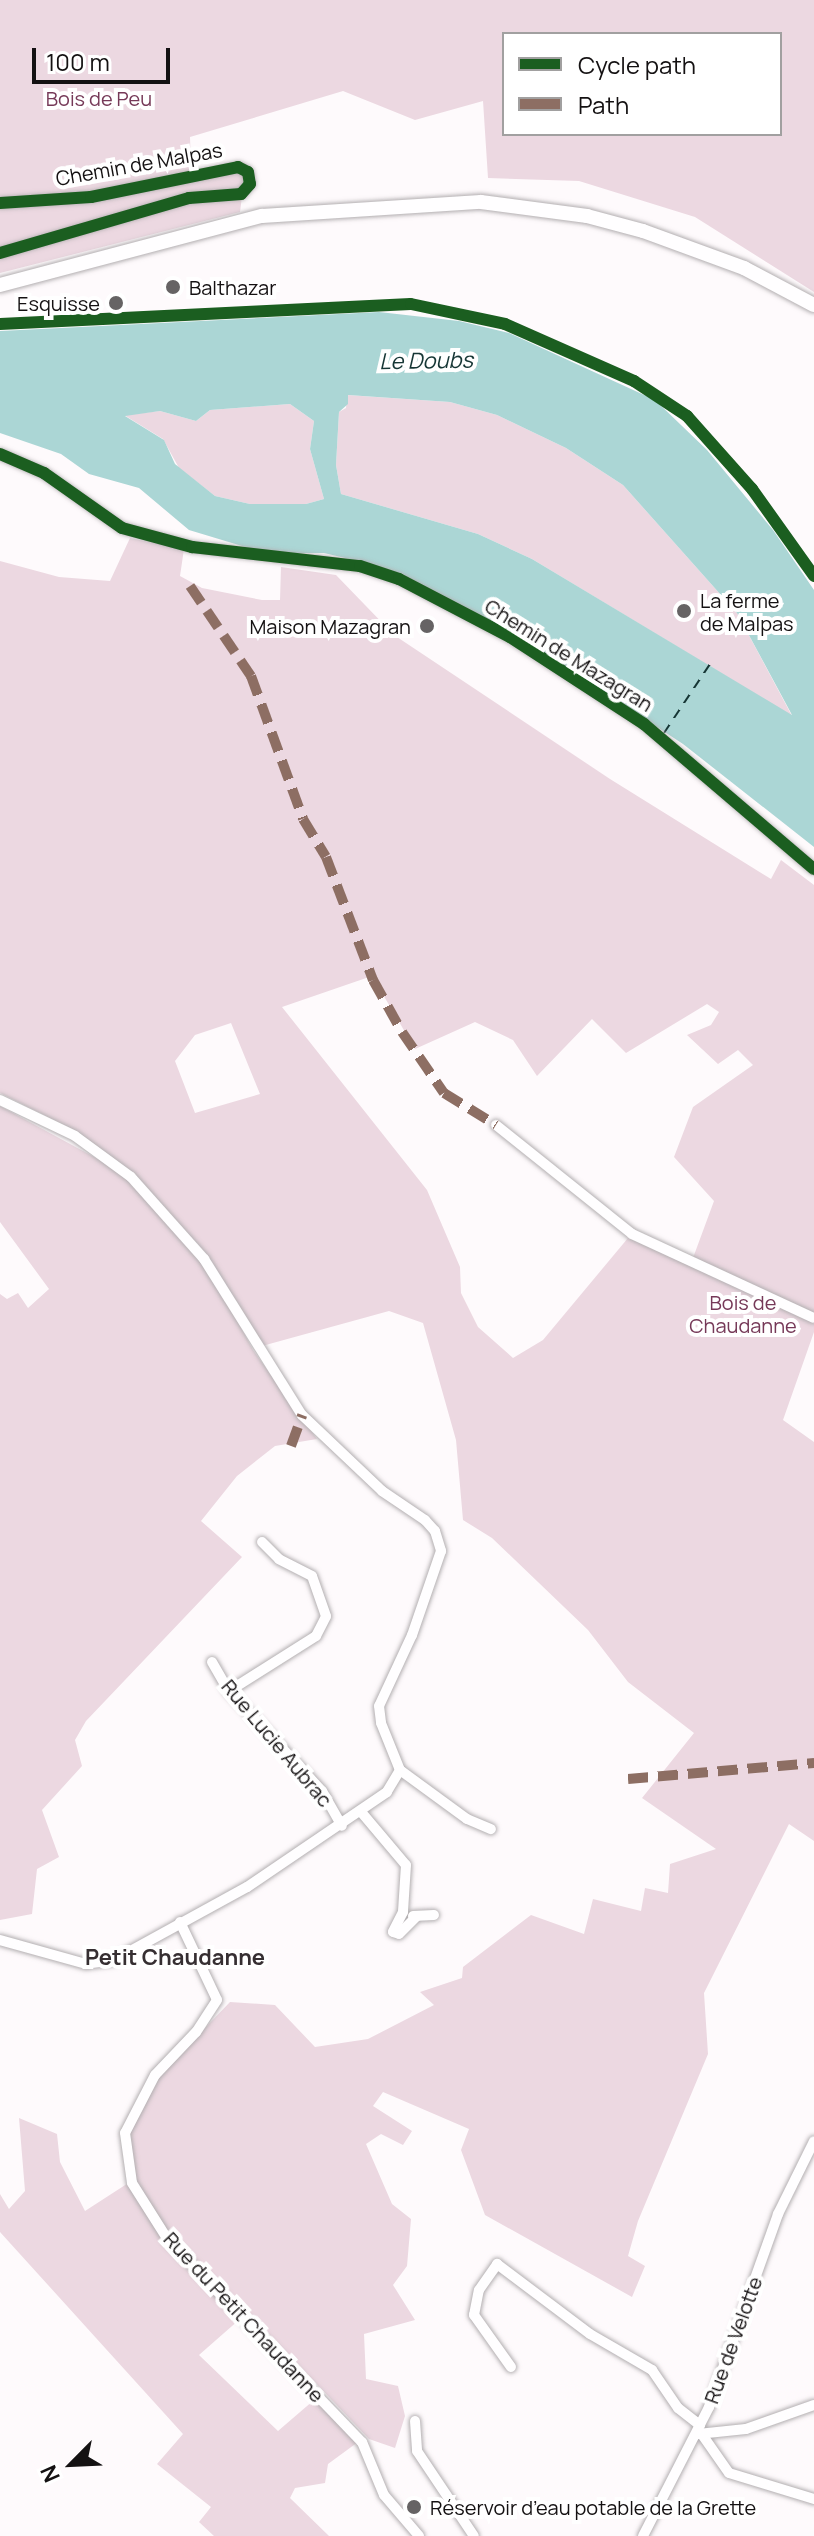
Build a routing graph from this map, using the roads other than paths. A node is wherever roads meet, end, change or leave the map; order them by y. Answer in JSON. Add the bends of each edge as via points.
{"nodes":[{"id":1,"x":0,"y":203,"type":"edge"},
{"id":2,"x":0,"y":253,"type":"edge"},
{"id":3,"x":0,"y":285,"type":"edge"},
{"id":4,"x":814,"y":305,"type":"edge"},
{"id":5,"x":0,"y":454,"type":"edge"},
{"id":6,"x":814,"y":869,"type":"edge"},
{"id":7,"x":0,"y":1100,"type":"edge"},
{"id":8,"x":496,"y":1125,"type":"dead end"},
{"id":9,"x":814,"y":1318,"type":"edge"},
{"id":10,"x":262,"y":1542,"type":"dead end"},
{"id":11,"x":212,"y":1662,"type":"dead end"},
{"id":12,"x":229,"y":1691,"type":"junction"},
{"id":13,"x":400,"y":1770,"type":"junction"},
{"id":14,"x":362,"y":1813,"type":"junction"},
{"id":15,"x":342,"y":1826,"type":"junction"},
{"id":16,"x":491,"y":1829,"type":"dead end"},
{"id":17,"x":403,"y":1912,"type":"junction"},
{"id":18,"x":434,"y":1915,"type":"dead end"},
{"id":19,"x":416,"y":1917,"type":"junction"},
{"id":20,"x":180,"y":1922,"type":"junction"},
{"id":21,"x":0,"y":1940,"type":"edge"},
{"id":22,"x":814,"y":2141,"type":"edge"},
{"id":23,"x":511,"y":2367,"type":"dead end"},
{"id":24,"x":814,"y":2405,"type":"edge"},
{"id":25,"x":415,"y":2421,"type":"dead end"},
{"id":26,"x":700,"y":2431,"type":"junction"},
{"id":27,"x":814,"y":2499,"type":"edge"},
{"id":28,"x":419,"y":2536,"type":"edge"},
{"id":29,"x":474,"y":2536,"type":"edge"},
{"id":30,"x":643,"y":2536,"type":"edge"}],
"edges":[{"from":1,"to":2,"type":"street","name":"Chemin de Malpas","via":[[91,197],[238,167],[248,172],[250,184],[241,194],[189,198]]},
{"from":3,"to":4,"type":"main road","via":[[262,216],[481,202],[587,216],[643,231],[744,268]]},
{"from":5,"to":6,"type":"street","name":"Chemin de Mazagran","via":[[44,473],[122,528],[192,547],[360,566],[399,579],[510,637],[644,724]]},
{"from":7,"to":13,"type":"street","via":[[75,1136],[131,1177],[204,1259],[302,1415],[382,1491],[435,1531],[439,1563],[379,1706]]},
{"from":8,"to":9,"type":"street","via":[[632,1234]]},
{"from":10,"to":12,"type":"street","via":[[279,1559],[312,1576],[326,1616],[316,1636]]},
{"from":11,"to":12,"type":"street","name":"Rue Lucie Aubrac"},
{"from":12,"to":15,"type":"street","name":"Rue Lucie Aubrac","via":[[322,1791]]},
{"from":13,"to":14,"type":"street","via":[[387,1792]]},
{"from":13,"to":16,"type":"street","via":[[467,1819]]},
{"from":14,"to":15,"type":"street"},
{"from":14,"to":17,"type":"street","via":[[405,1860]]},
{"from":15,"to":20,"type":"street","via":[[247,1887]]},
{"from":17,"to":19,"type":"street"},
{"from":17,"to":19,"type":"street","via":[[395,1934]]},
{"from":18,"to":19,"type":"street"},
{"from":20,"to":21,"type":"street","via":[[99,1965]]},
{"from":20,"to":28,"type":"street","name":"Rue du Petit Chaudanne","via":[[217,2000],[196,2032],[155,2075],[125,2133],[132,2183],[168,2240],[362,2442],[384,2495]]},
{"from":22,"to":26,"type":"street","name":"Rue de Velotte","via":[[778,2214]]},
{"from":23,"to":26,"type":"street","via":[[474,2315],[479,2290],[497,2264],[590,2334],[652,2370]]},
{"from":24,"to":26,"type":"street","via":[[746,2429]]},
{"from":25,"to":29,"type":"street","via":[[417,2451]]},
{"from":26,"to":27,"type":"street","via":[[729,2473]]},
{"from":26,"to":30,"type":"street","name":"Rue de Velotte"}]}
